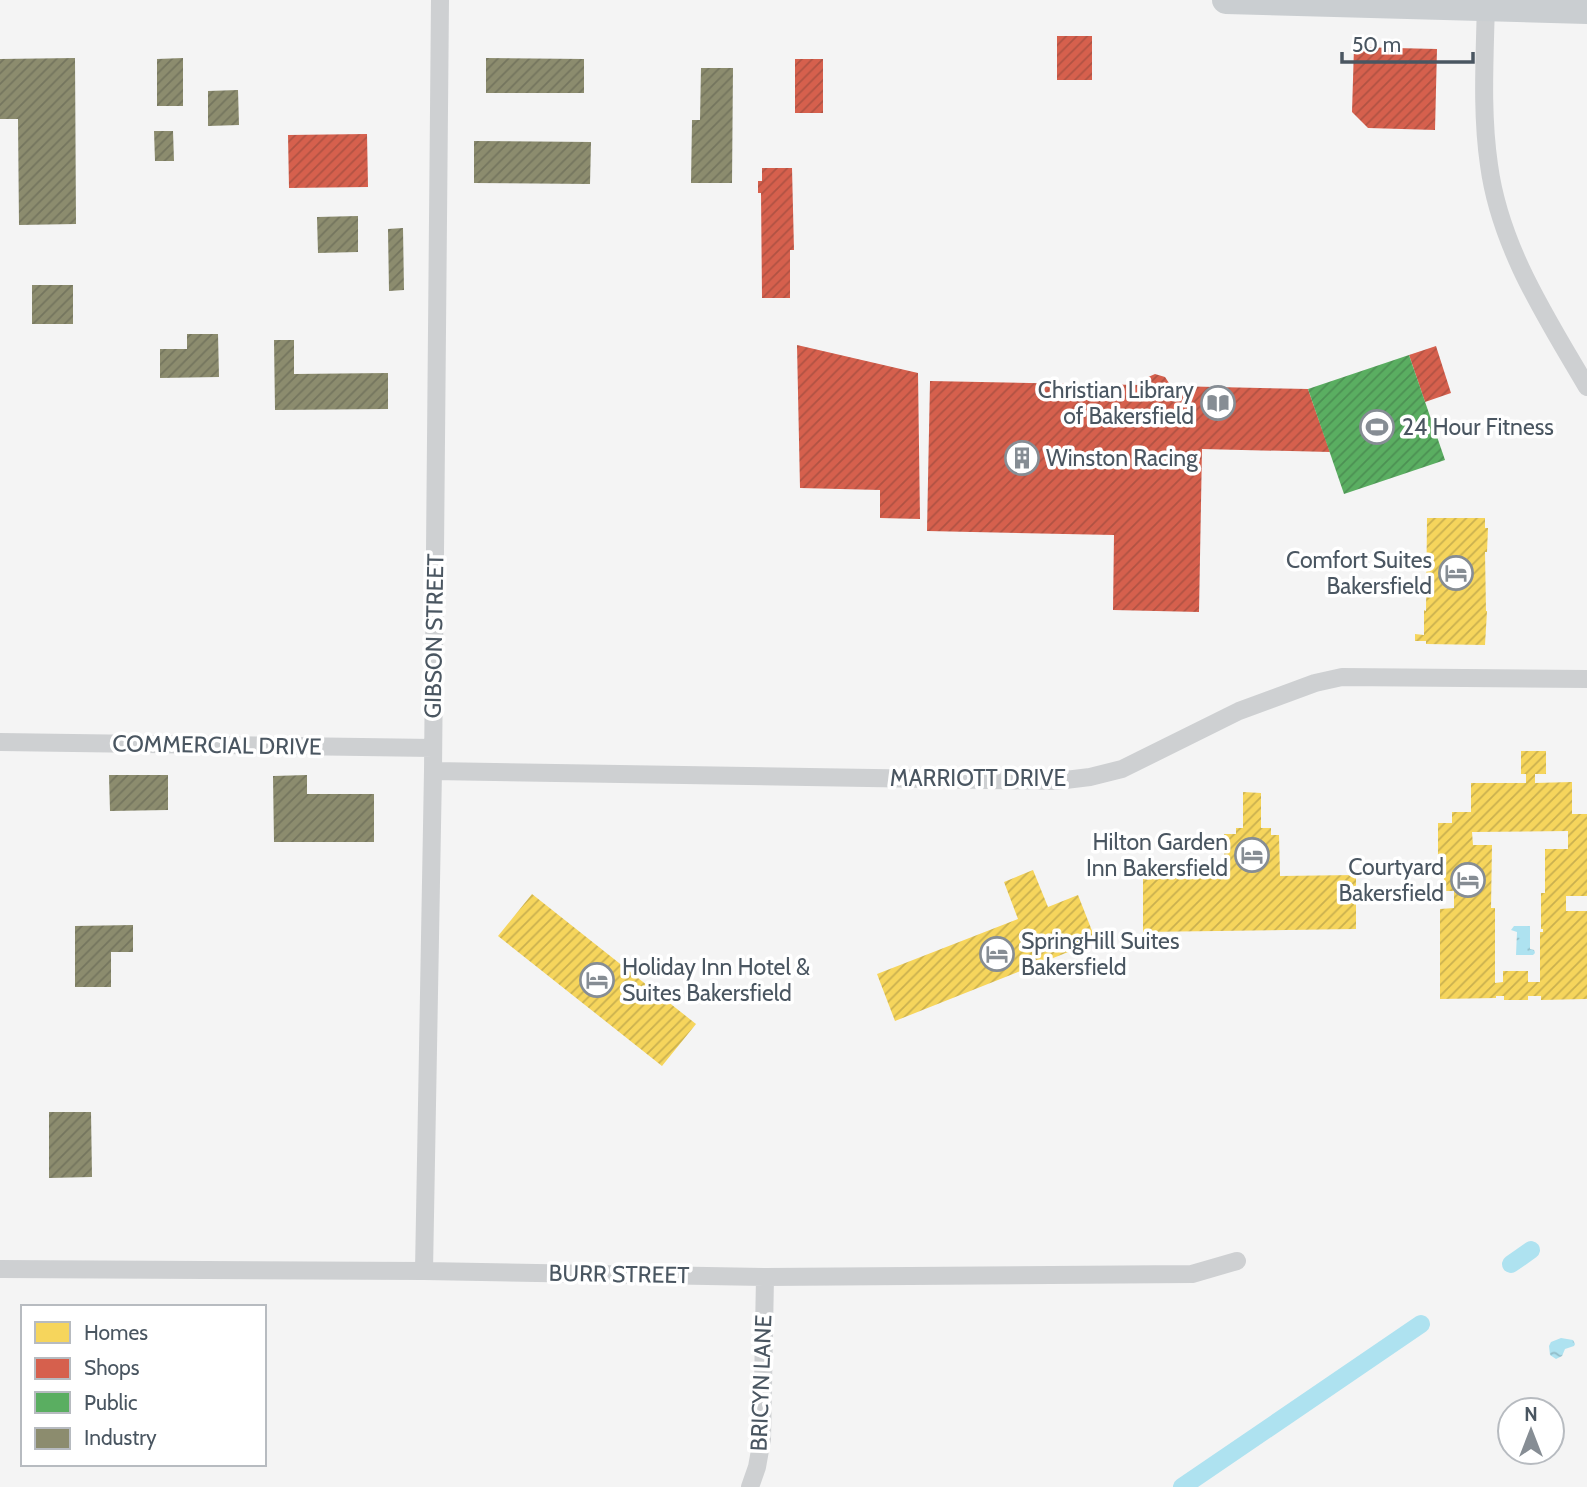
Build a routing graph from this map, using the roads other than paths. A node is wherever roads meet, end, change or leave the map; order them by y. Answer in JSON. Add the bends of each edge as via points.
{"nodes":[{"id":1,"x":440,"y":0,"type":"edge"},
{"id":2,"x":1226,"y":0,"type":"edge"},
{"id":3,"x":1486,"y":3,"type":"edge"},
{"id":4,"x":1587,"y":10,"type":"edge"},
{"id":5,"x":1587,"y":387,"type":"edge"},
{"id":6,"x":1587,"y":679,"type":"edge"},
{"id":7,"x":0,"y":742,"type":"edge"},
{"id":8,"x":433,"y":748,"type":"junction"},
{"id":9,"x":433,"y":771,"type":"junction"},
{"id":10,"x":1237,"y":1261,"type":"dead end"},
{"id":11,"x":0,"y":1269,"type":"edge"},
{"id":12,"x":424,"y":1271,"type":"junction"},
{"id":13,"x":765,"y":1277,"type":"junction"},
{"id":14,"x":750,"y":1487,"type":"edge"}],
"edges":[{"from":1,"to":8,"type":"street","name":"GIBSON STREET"},
{"from":2,"to":3,"type":"main road"},
{"from":3,"to":4,"type":"main road"},
{"from":3,"to":5,"type":"street","via":[[1484,118],[1497,204],[1526,282]]},
{"from":6,"to":9,"type":"street","name":"MARRIOTT DRIVE","via":[[1342,677],[1239,711],[1122,769],[1057,781]]},
{"from":7,"to":8,"type":"street","name":"COMMERCIAL DRIVE"},
{"from":8,"to":9,"type":"street","name":"GIBSON STREET"},
{"from":9,"to":12,"type":"street","name":"GIBSON STREET"},
{"from":10,"to":13,"type":"street","name":"BURR STREET","via":[[1192,1274]]},
{"from":11,"to":12,"type":"street","name":"BURR STREET"},
{"from":12,"to":13,"type":"street","name":"BURR STREET"},
{"from":13,"to":14,"type":"street","name":"BRICYN LANE","via":[[762,1439]]}]}
